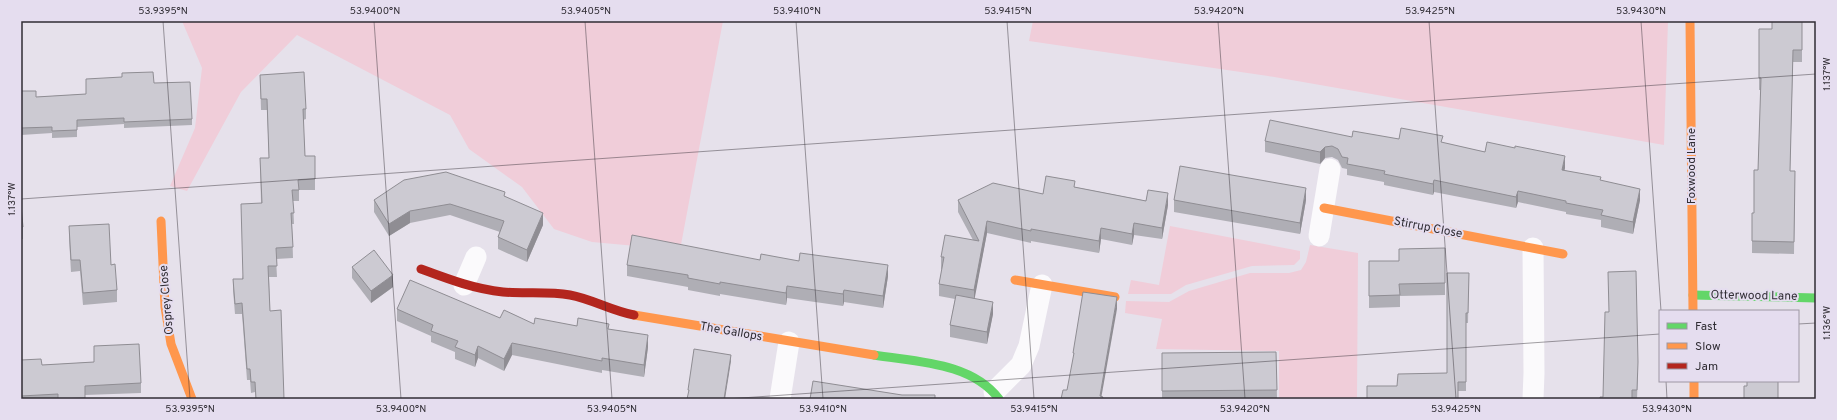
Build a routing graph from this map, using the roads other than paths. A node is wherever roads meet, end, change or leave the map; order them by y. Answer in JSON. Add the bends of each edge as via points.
{"nodes":[{"id":1,"x":1690,"y":21,"type":"edge"},
{"id":2,"x":1330,"y":169,"type":"dead end"},
{"id":3,"x":1324,"y":208,"type":"junction"},
{"id":4,"x":161,"y":221,"type":"dead end"},
{"id":5,"x":1319,"y":236,"type":"dead end"},
{"id":6,"x":1533,"y":248,"type":"junction"},
{"id":7,"x":1563,"y":254,"type":"dead end"},
{"id":8,"x":476,"y":257,"type":"dead end"},
{"id":9,"x":421,"y":269,"type":"dead end"},
{"id":10,"x":1015,"y":280,"type":"dead end"},
{"id":11,"x":464,"y":285,"type":"junction"},
{"id":12,"x":1042,"y":285,"type":"junction"},
{"id":13,"x":1693,"y":295,"type":"junction"},
{"id":14,"x":1114,"y":297,"type":"edge"},
{"id":15,"x":1816,"y":298,"type":"edge"},
{"id":16,"x":1693,"y":310,"type":"edge"},
{"id":17,"x":789,"y":342,"type":"junction"},
{"id":18,"x":1694,"y":382,"type":"edge"},
{"id":19,"x":996,"y":395,"type":"edge"},
{"id":20,"x":192,"y":399,"type":"edge"},
{"id":21,"x":780,"y":399,"type":"edge"},
{"id":22,"x":1533,"y":399,"type":"edge"},
{"id":23,"x":1694,"y":399,"type":"edge"}],
"edges":[{"from":1,"to":13,"type":"street","name":"Foxwood Lane"},
{"from":2,"to":3,"type":"street"},
{"from":3,"to":5,"type":"street"},
{"from":3,"to":6,"type":"street","name":"Stirrup Close"},
{"from":4,"to":20,"type":"street","name":"Osprey Close","via":[[165,307],[171,344]]},
{"from":6,"to":7,"type":"street","name":"Stirrup Close"},
{"from":6,"to":22,"type":"street"},
{"from":8,"to":11,"type":"street"},
{"from":9,"to":11,"type":"street","name":"The Gallops"},
{"from":10,"to":12,"type":"street"},
{"from":11,"to":17,"type":"street","name":"The Gallops","via":[[504,292],[571,295],[624,313]]},
{"from":12,"to":14,"type":"street"},
{"from":12,"to":19,"type":"street","name":"The Gallops","via":[[1029,346],[1021,365]]},
{"from":13,"to":15,"type":"street","name":"Otterwood Lane"},
{"from":13,"to":16,"type":"street","name":"Foxwood Lane"},
{"from":17,"to":19,"type":"street","name":"The Gallops","via":[[961,371],[978,380]]},
{"from":17,"to":21,"type":"street"},
{"from":18,"to":23,"type":"street"}]}
